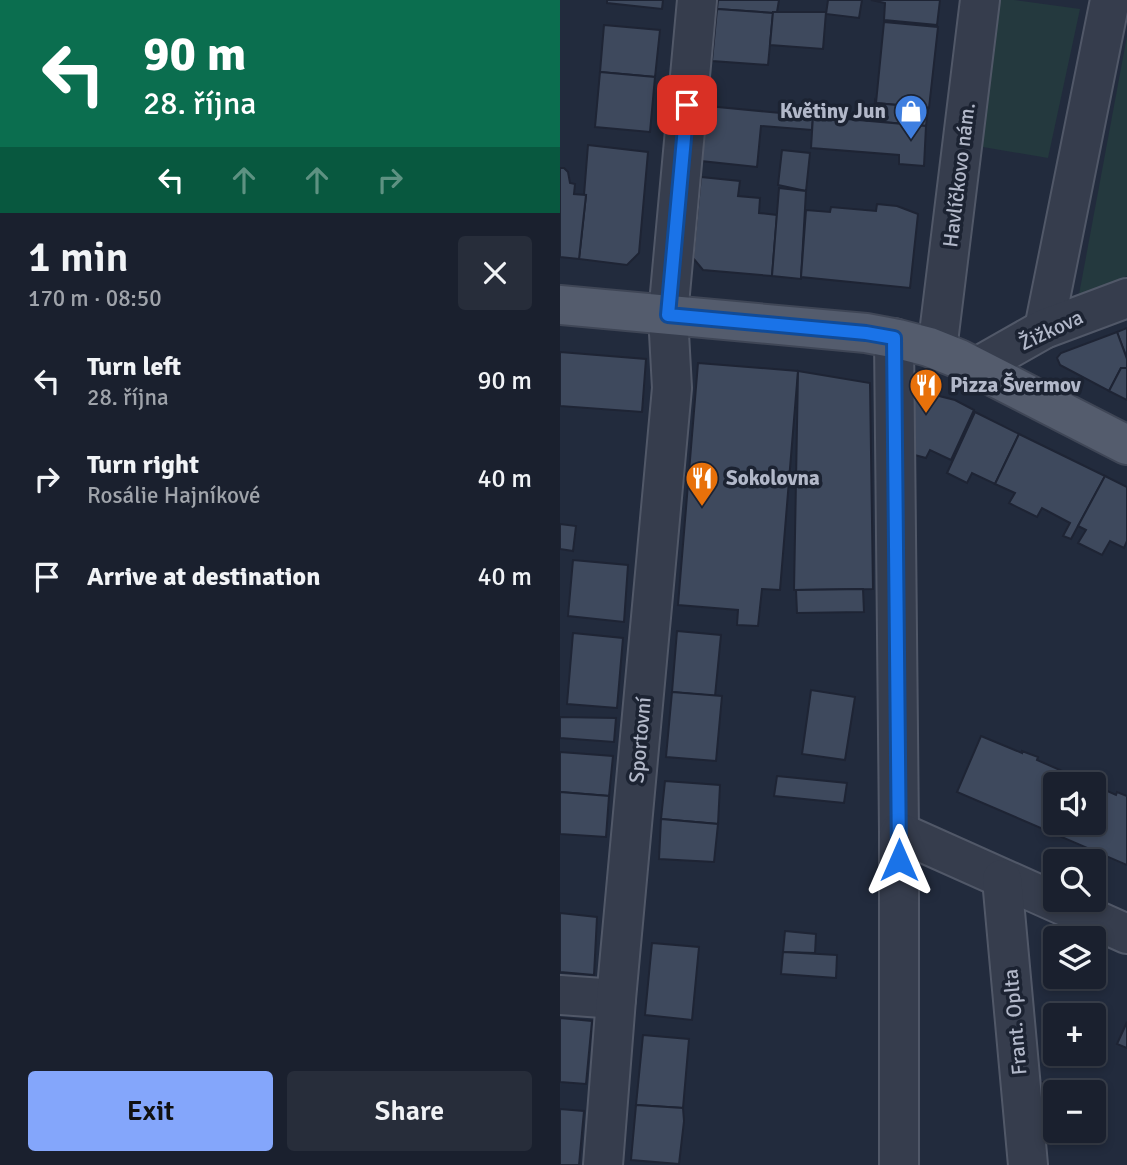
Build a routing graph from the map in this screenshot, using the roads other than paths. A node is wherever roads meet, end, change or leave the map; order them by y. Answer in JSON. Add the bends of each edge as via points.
{"nodes":[{"id":1,"x":697,"y":0,"type":"edge"},
{"id":2,"x":980,"y":0,"type":"edge"},
{"id":3,"x":1110,"y":0,"type":"edge"},
{"id":4,"x":1127,"y":298,"type":"edge"},
{"id":5,"x":560,"y":305,"type":"edge"},
{"id":6,"x":668,"y":315,"type":"junction"},
{"id":7,"x":1044,"y":329,"type":"junction"},
{"id":8,"x":894,"y":338,"type":"junction"},
{"id":9,"x":937,"y":350,"type":"junction"},
{"id":10,"x":977,"y":368,"type":"junction"},
{"id":11,"x":1127,"y":445,"type":"edge"},
{"id":12,"x":900,"y":832,"type":"junction"},
{"id":13,"x":1002,"y":879,"type":"junction"},
{"id":14,"x":1127,"y":934,"type":"edge"},
{"id":15,"x":560,"y":995,"type":"edge"},
{"id":16,"x":616,"y":999,"type":"junction"},
{"id":17,"x":603,"y":1165,"type":"edge"},
{"id":18,"x":899,"y":1165,"type":"edge"},
{"id":19,"x":1027,"y":1165,"type":"edge"}],
"edges":[{"from":1,"to":6,"type":"street","name":"Sportovní"},
{"from":2,"to":9,"type":"street","name":"Havlíčkovo nám."},
{"from":3,"to":7,"type":"street"},
{"from":4,"to":7,"type":"street","name":"Žižkova"},
{"from":5,"to":6,"type":"main road"},
{"from":6,"to":8,"type":"main road"},
{"from":6,"to":16,"type":"street","name":"Sportovní","via":[[672,388]]},
{"from":7,"to":10,"type":"street","name":"Žižkova"},
{"from":8,"to":9,"type":"main road"},
{"from":8,"to":12,"type":"street"},
{"from":9,"to":10,"type":"main road"},
{"from":10,"to":11,"type":"main road"},
{"from":12,"to":13,"type":"street"},
{"from":12,"to":18,"type":"street"},
{"from":13,"to":14,"type":"street"},
{"from":13,"to":19,"type":"street","name":"Frant. Oplta"},
{"from":15,"to":16,"type":"street"},
{"from":16,"to":17,"type":"street","name":"Sportovní"}]}
